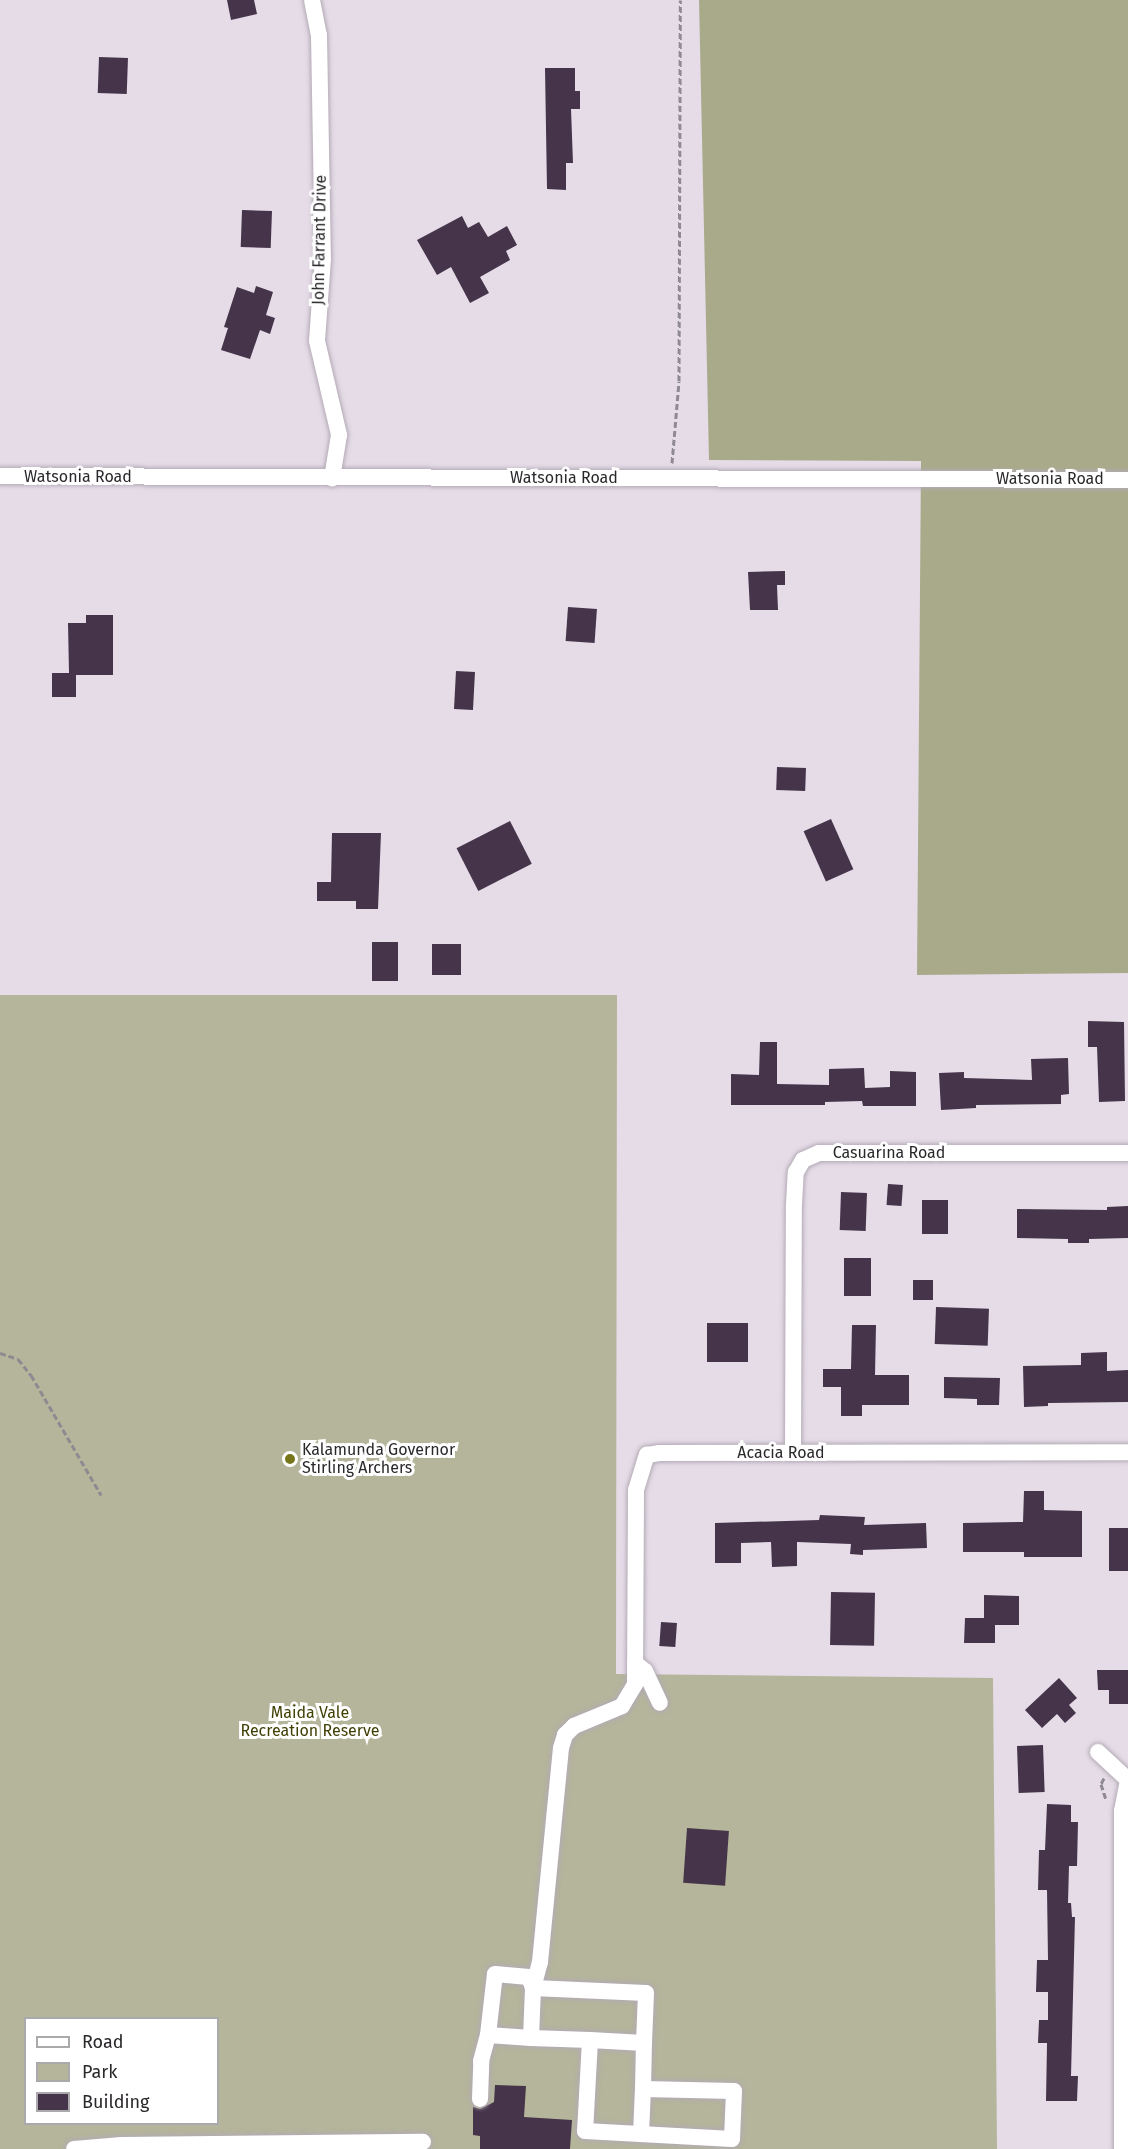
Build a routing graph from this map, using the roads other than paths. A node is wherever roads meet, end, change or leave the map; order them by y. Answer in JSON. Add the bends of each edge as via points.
{"nodes":[{"id":1,"x":312,"y":0,"type":"edge"},
{"id":2,"x":0,"y":476,"type":"edge"},
{"id":3,"x":332,"y":478,"type":"junction"},
{"id":4,"x":1128,"y":480,"type":"edge"},
{"id":5,"x":1128,"y":1153,"type":"edge"},
{"id":6,"x":1128,"y":1452,"type":"edge"},
{"id":7,"x":793,"y":1453,"type":"junction"},
{"id":8,"x":635,"y":1664,"type":"junction"},
{"id":9,"x":660,"y":1703,"type":"dead end"},
{"id":10,"x":1098,"y":1752,"type":"dead end"},
{"id":11,"x":1128,"y":1781,"type":"edge"},
{"id":12,"x":533,"y":1988,"type":"junction"},
{"id":13,"x":488,"y":2035,"type":"junction"},
{"id":14,"x":531,"y":2038,"type":"junction"},
{"id":15,"x":590,"y":2040,"type":"junction"},
{"id":16,"x":644,"y":2043,"type":"junction"},
{"id":17,"x":643,"y":2089,"type":"junction"},
{"id":18,"x":480,"y":2099,"type":"dead end"},
{"id":19,"x":641,"y":2134,"type":"junction"},
{"id":20,"x":423,"y":2142,"type":"dead end"},
{"id":21,"x":74,"y":2149,"type":"edge"},
{"id":22,"x":1122,"y":2149,"type":"edge"}],
"edges":[{"from":1,"to":3,"type":"street","name":"John Farrant Drive","via":[[319,35],[323,258],[317,341],[339,435]]},
{"from":2,"to":3,"type":"street","name":"Watsonia Road"},
{"from":3,"to":4,"type":"street","name":"Watsonia Road"},
{"from":5,"to":7,"type":"street","name":"Casuarina Road","via":[[844,1153],[819,1154],[803,1160],[796,1172],[794,1205]]},
{"from":6,"to":7,"type":"street","name":"Acacia Road"},
{"from":7,"to":8,"type":"street","name":"Acacia Road","via":[[647,1455],[636,1490]]},
{"from":8,"to":9,"type":"street","via":[[645,1671]]},
{"from":8,"to":12,"type":"street","via":[[635,1684],[622,1706],[574,1726],[565,1735],[540,1962]]},
{"from":10,"to":11,"type":"street"},
{"from":11,"to":22,"type":"street","via":[[1122,1811]]},
{"from":12,"to":13,"type":"street","via":[[529,1977],[495,1974]]},
{"from":12,"to":14,"type":"street"},
{"from":12,"to":16,"type":"street","via":[[646,1993]]},
{"from":13,"to":14,"type":"street"},
{"from":13,"to":18,"type":"street","via":[[481,2061]]},
{"from":14,"to":15,"type":"street"},
{"from":15,"to":16,"type":"street"},
{"from":15,"to":19,"type":"street","via":[[585,2131]]},
{"from":16,"to":17,"type":"street"},
{"from":17,"to":19,"type":"street"},
{"from":17,"to":19,"type":"street","via":[[734,2091],[732,2139]]},
{"from":20,"to":21,"type":"street","via":[[122,2145]]}]}
